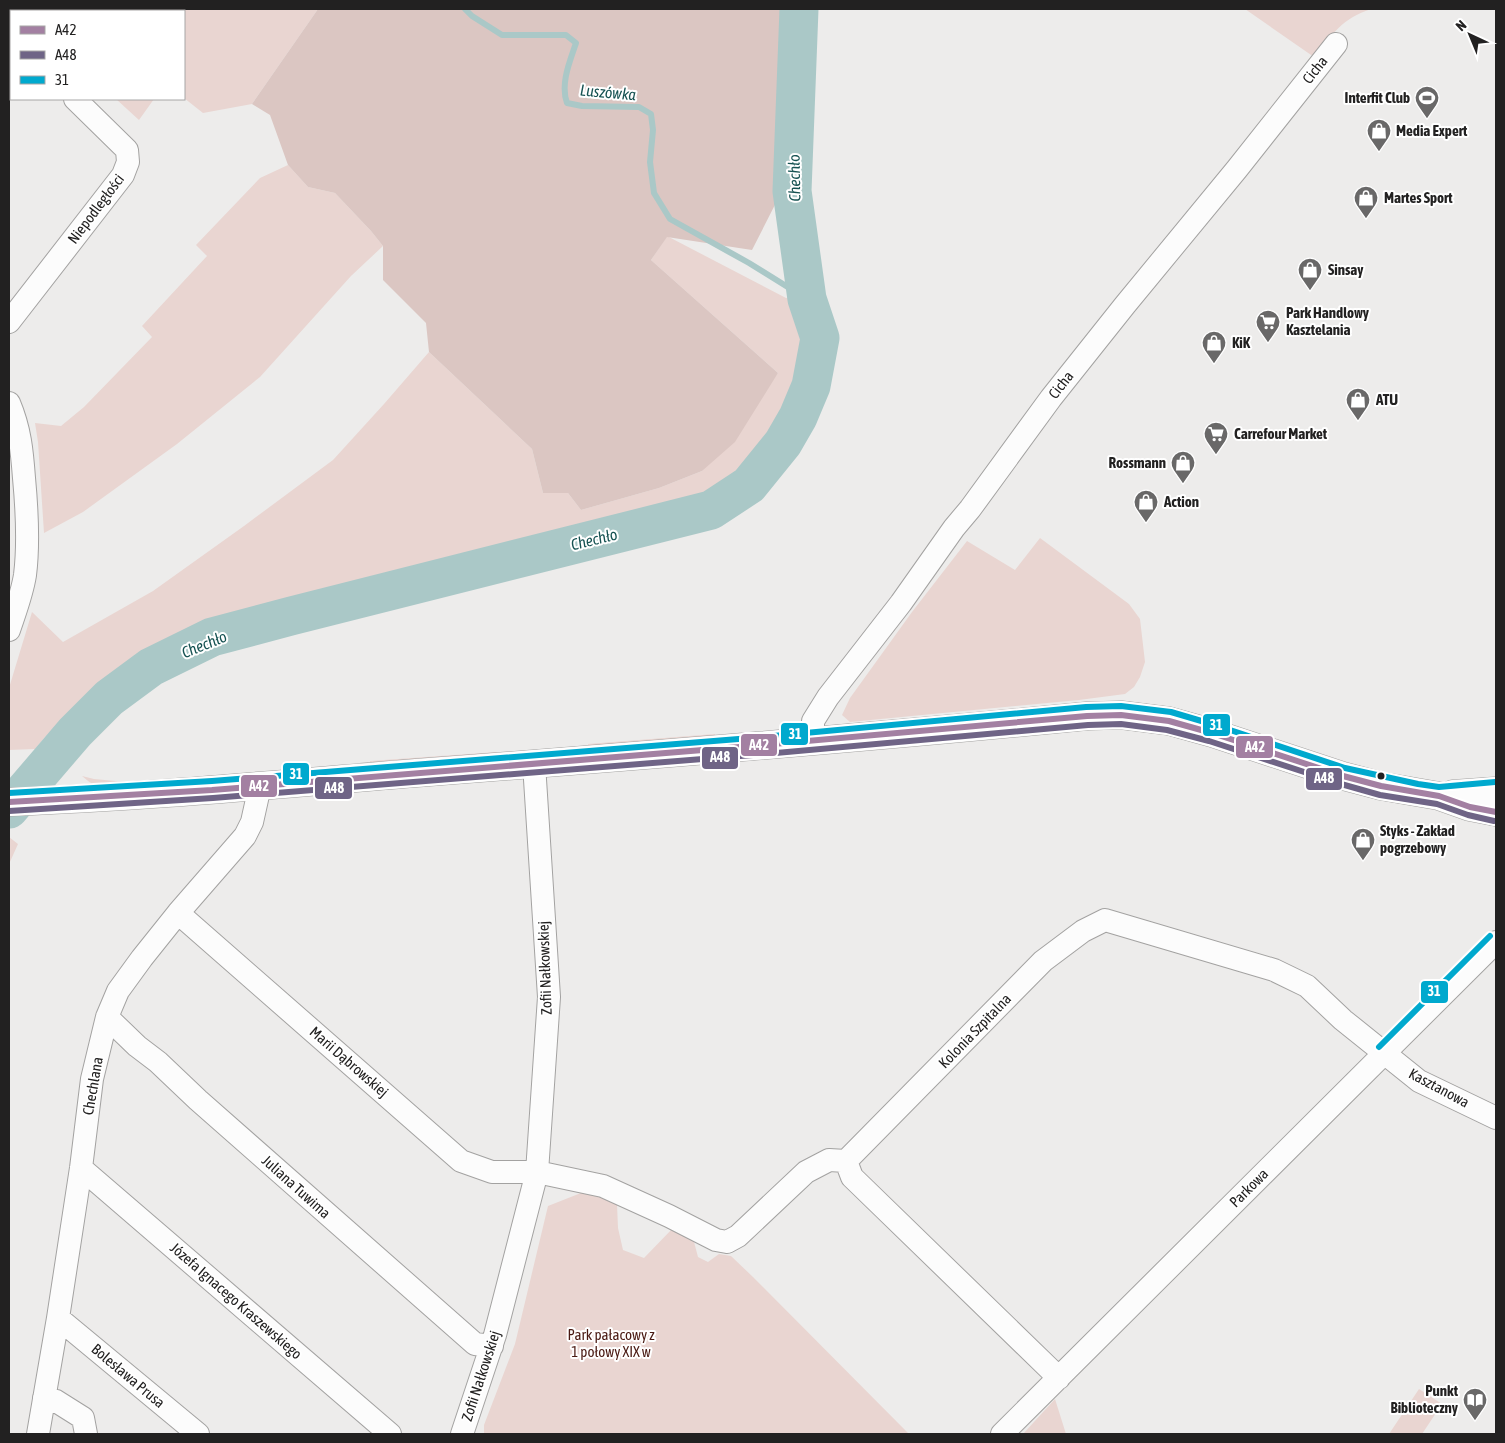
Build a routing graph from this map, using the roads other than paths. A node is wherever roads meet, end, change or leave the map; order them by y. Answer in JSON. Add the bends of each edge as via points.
{"nodes":[{"id":1,"x":1336,"y":44,"type":"dead end"},
{"id":2,"x":76,"y":100,"type":"edge"},
{"id":3,"x":9,"y":322,"type":"edge"},
{"id":4,"x":9,"y":403,"type":"edge"},
{"id":5,"x":9,"y":630,"type":"edge"},
{"id":6,"x":813,"y":741,"type":"junction"},
{"id":7,"x":534,"y":764,"type":"junction"},
{"id":8,"x":260,"y":786,"type":"junction"},
{"id":9,"x":1496,"y":790,"type":"edge"},
{"id":10,"x":1439,"y":796,"type":"junction"},
{"id":11,"x":9,"y":802,"type":"edge"},
{"id":12,"x":1496,"y":812,"type":"edge"},
{"id":13,"x":178,"y":913,"type":"junction"},
{"id":14,"x":1496,"y":942,"type":"edge"},
{"id":15,"x":108,"y":1017,"type":"junction"},
{"id":16,"x":1384,"y":1053,"type":"junction"},
{"id":17,"x":1496,"y":1118,"type":"edge"},
{"id":18,"x":846,"y":1161,"type":"junction"},
{"id":19,"x":81,"y":1168,"type":"junction"},
{"id":20,"x":537,"y":1172,"type":"junction"},
{"id":21,"x":58,"y":1318,"type":"junction"},
{"id":22,"x":492,"y":1346,"type":"junction"},
{"id":23,"x":1058,"y":1378,"type":"junction"},
{"id":24,"x":44,"y":1398,"type":"junction"},
{"id":25,"x":38,"y":1434,"type":"edge"},
{"id":26,"x":86,"y":1434,"type":"edge"},
{"id":27,"x":198,"y":1434,"type":"edge"},
{"id":28,"x":390,"y":1434,"type":"edge"},
{"id":29,"x":462,"y":1434,"type":"edge"},
{"id":30,"x":1002,"y":1434,"type":"edge"}],
"edges":[{"from":1,"to":6,"type":"street","name":"Cicha","via":[[1051,398],[828,697],[813,721]]},
{"from":2,"to":3,"type":"street","name":"Niepodległości","via":[[127,150],[128,162],[123,175]]},
{"from":4,"to":5,"type":"street","via":[[21,438],[27,541],[21,594]]},
{"from":6,"to":7,"type":"street"},
{"from":6,"to":10,"type":"street","via":[[1087,716],[1130,716],[1169,721],[1212,733],[1380,786]]},
{"from":7,"to":8,"type":"street"},
{"from":7,"to":20,"type":"street","name":"Zofii Nałkowskiej","via":[[549,997]]},
{"from":8,"to":11,"type":"street"},
{"from":8,"to":13,"type":"street","name":"Chechlana","via":[[252,822],[245,836]]},
{"from":9,"to":10,"type":"street"},
{"from":10,"to":12,"type":"street"},
{"from":13,"to":15,"type":"street","name":"Chechlana","via":[[118,992]]},
{"from":13,"to":20,"type":"street","name":"Marii Dąbrowskiej","via":[[461,1161],[492,1172]]},
{"from":14,"to":16,"type":"street","name":"Parkowa"},
{"from":15,"to":19,"type":"street","name":"Chechlana","via":[[92,1079]]},
{"from":15,"to":22,"type":"street","name":"Juliana Tuwima","via":[[474,1344]]},
{"from":16,"to":17,"type":"street","name":"Kasztanowa","via":[[1419,1081]]},
{"from":16,"to":18,"type":"street","name":"Kolonia Szpitalna","via":[[1307,986],[1283,974],[1105,920],[1083,931],[1043,961]]},
{"from":16,"to":23,"type":"street","name":"Parkowa"},
{"from":18,"to":20,"type":"street","via":[[829,1160],[806,1172],[738,1236],[727,1242],[716,1240],[603,1186]]},
{"from":18,"to":23,"type":"street","via":[[852,1177]]},
{"from":19,"to":21,"type":"street","name":"Chechlana"},
{"from":19,"to":28,"type":"street","name":"Józefa Ignacego Kraszewskiego"},
{"from":20,"to":22,"type":"street","name":"Zofii Nałkowskiej"},
{"from":21,"to":24,"type":"street","name":"Chechlana"},
{"from":21,"to":27,"type":"street","name":"Bolesława Prusa"},
{"from":22,"to":29,"type":"street","name":"Zofii Nałkowskiej"},
{"from":23,"to":30,"type":"street","name":"Parkowa"},
{"from":24,"to":25,"type":"street","name":"Chechlana"},
{"from":24,"to":26,"type":"street","via":[[56,1401],[83,1418]]}]}
